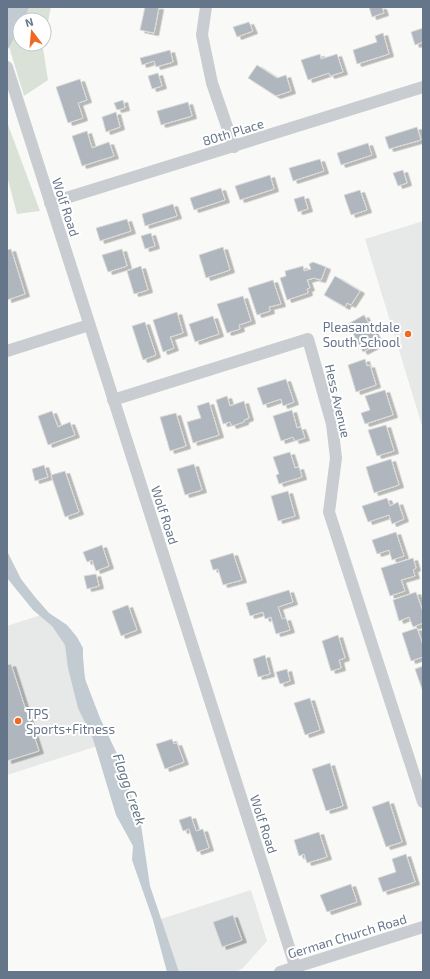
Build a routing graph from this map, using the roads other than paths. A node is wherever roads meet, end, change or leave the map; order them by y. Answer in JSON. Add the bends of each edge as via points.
{"nodes":[{"id":1,"x":206,"y":7,"type":"edge"},
{"id":2,"x":7,"y":67,"type":"edge"},
{"id":3,"x":423,"y":87,"type":"edge"},
{"id":4,"x":234,"y":147,"type":"junction"},
{"id":5,"x":50,"y":203,"type":"junction"},
{"id":6,"x":89,"y":325,"type":"junction"},
{"id":7,"x":7,"y":351,"type":"edge"},
{"id":8,"x":113,"y":400,"type":"junction"},
{"id":9,"x":423,"y":802,"type":"edge"},
{"id":10,"x":423,"y":927,"type":"edge"},
{"id":11,"x":296,"y":970,"type":"edge"},
{"id":12,"x":280,"y":972,"type":"edge"}],
"edges":[{"from":1,"to":4,"type":"street","via":[[202,35],[212,83]]},
{"from":2,"to":5,"type":"street","name":"Wolf Road"},
{"from":3,"to":4,"type":"street","name":"80th Place"},
{"from":4,"to":5,"type":"street","name":"80th Place"},
{"from":5,"to":6,"type":"street","name":"Wolf Road"},
{"from":6,"to":7,"type":"street"},
{"from":6,"to":8,"type":"street","name":"Wolf Road"},
{"from":8,"to":9,"type":"street","name":"Hess Avenue","via":[[308,339],[332,424],[336,458],[329,512]]},
{"from":8,"to":11,"type":"street","name":"Wolf Road"},
{"from":10,"to":11,"type":"street","name":"German Church Road"},
{"from":11,"to":12,"type":"street","name":"German Church Road"}]}
